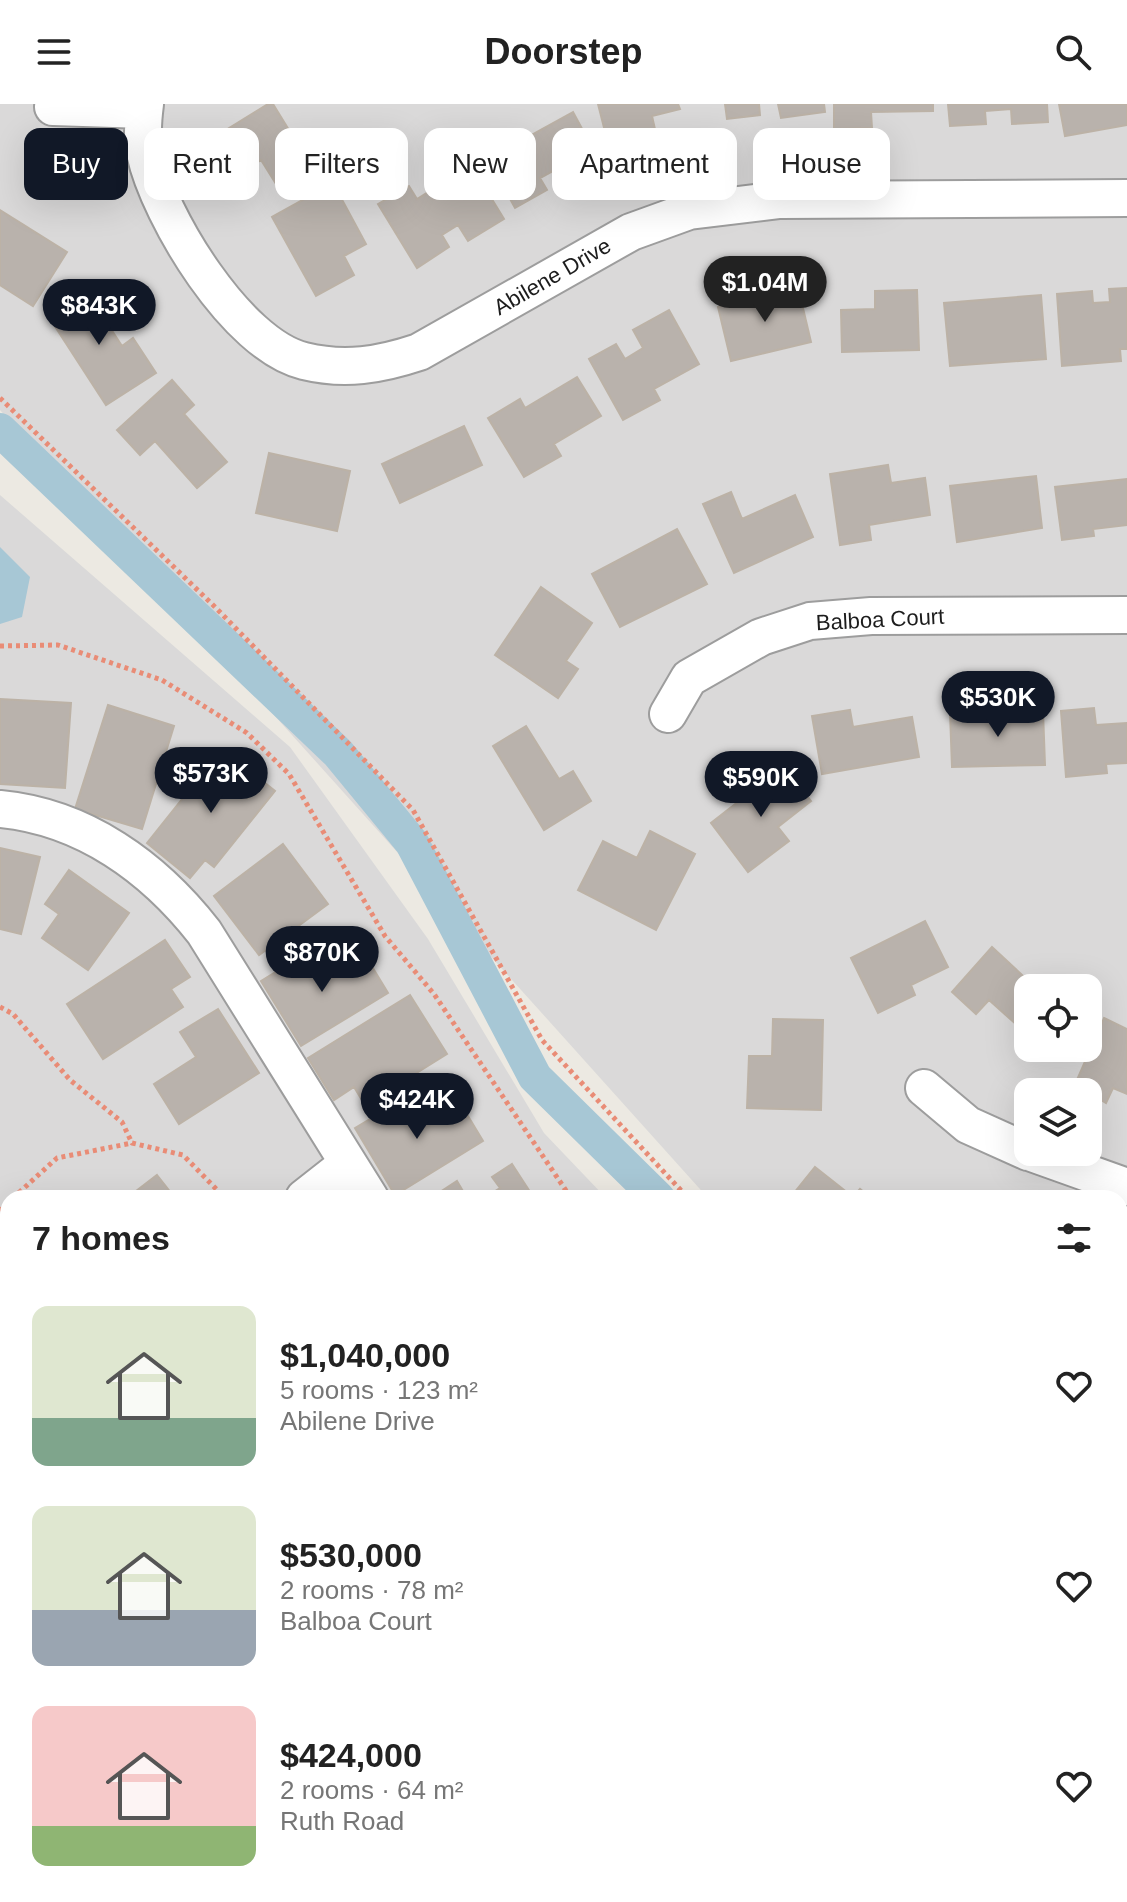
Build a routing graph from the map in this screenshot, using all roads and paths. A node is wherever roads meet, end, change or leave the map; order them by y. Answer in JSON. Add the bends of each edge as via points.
{"nodes":[{"id":1,"x":53,"y":107,"type":"dead end"},
{"id":2,"x":145,"y":107,"type":"edge"},
{"id":3,"x":1127,"y":198,"type":"edge"},
{"id":4,"x":0,"y":398,"type":"edge"},
{"id":5,"x":1127,"y":615,"type":"edge"},
{"id":6,"x":0,"y":646,"type":"edge"},
{"id":7,"x":668,"y":714,"type":"dead end"},
{"id":8,"x":0,"y":809,"type":"edge"},
{"id":9,"x":0,"y":1007,"type":"edge"},
{"id":10,"x":924,"y":1088,"type":"dead end"},
{"id":11,"x":132,"y":1143,"type":"junction"},
{"id":12,"x":1014,"y":1146,"type":"edge"},
{"id":13,"x":346,"y":1165,"type":"junction"},
{"id":14,"x":1068,"y":1166,"type":"edge"},
{"id":15,"x":1127,"y":1187,"type":"edge"},
{"id":16,"x":22,"y":1190,"type":"edge"},
{"id":17,"x":217,"y":1190,"type":"edge"},
{"id":18,"x":314,"y":1190,"type":"edge"},
{"id":19,"x":364,"y":1190,"type":"edge"},
{"id":20,"x":566,"y":1190,"type":"edge"},
{"id":21,"x":681,"y":1190,"type":"edge"}],
"edges":[{"from":1,"to":2,"type":"street"},
{"from":2,"to":3,"type":"street","name":"Abilene Drive","via":[[144,150],[152,178],[234,316],[268,344],[302,361],[348,367],[381,365],[419,352],[631,232],[689,211],[780,200]]},
{"from":4,"to":21,"type":"path","via":[[413,810],[542,1040]]},
{"from":5,"to":7,"type":"street","name":"Balboa Court","via":[[810,621],[761,637],[689,678]]},
{"from":6,"to":20,"type":"path","via":[[58,645],[162,680],[257,744],[289,774],[385,936],[434,994]]},
{"from":8,"to":13,"type":"street","via":[[66,825],[117,849],[179,900],[204,932]]},
{"from":9,"to":11,"type":"path","via":[[13,1014],[70,1080],[122,1122]]},
{"from":10,"to":12,"type":"street","via":[[968,1125]]},
{"from":11,"to":16,"type":"path","via":[[57,1158]]},
{"from":11,"to":17,"type":"path","via":[[183,1155]]},
{"from":13,"to":18,"type":"street"},
{"from":13,"to":19,"type":"street"},
{"from":14,"to":15,"type":"street"}]}
